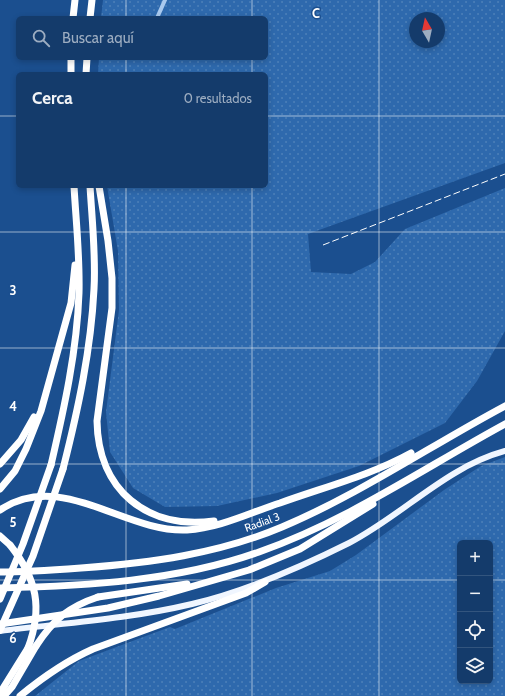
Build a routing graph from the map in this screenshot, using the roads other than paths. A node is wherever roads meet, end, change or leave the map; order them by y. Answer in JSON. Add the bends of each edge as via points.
{"nodes":[{"id":1,"x":75,"y":0,"type":"edge"},
{"id":2,"x":92,"y":0,"type":"edge"},
{"id":3,"x":165,"y":0,"type":"edge"},
{"id":4,"x":73,"y":16,"type":"edge"},
{"id":5,"x":90,"y":16,"type":"edge"},
{"id":6,"x":158,"y":16,"type":"edge"},
{"id":7,"x":71,"y":60,"type":"edge"},
{"id":8,"x":87,"y":60,"type":"edge"},
{"id":9,"x":71,"y":72,"type":"edge"},
{"id":10,"x":86,"y":72,"type":"edge"},
{"id":11,"x":74,"y":188,"type":"edge"},
{"id":12,"x":90,"y":188,"type":"edge"},
{"id":13,"x":99,"y":188,"type":"edge"},
{"id":14,"x":78,"y":246,"type":"junction"},
{"id":15,"x":44,"y":395,"type":"junction"},
{"id":16,"x":505,"y":406,"type":"edge"},
{"id":17,"x":505,"y":424,"type":"edge"},
{"id":18,"x":505,"y":451,"type":"edge"},
{"id":19,"x":0,"y":464,"type":"edge"},
{"id":20,"x":433,"y":465,"type":"junction"},
{"id":21,"x":0,"y":489,"type":"edge"},
{"id":22,"x":278,"y":503,"type":"junction"},
{"id":23,"x":0,"y":510,"type":"edge"},
{"id":24,"x":0,"y":536,"type":"edge"},
{"id":25,"x":324,"y":536,"type":"junction"},
{"id":26,"x":0,"y":572,"type":"edge"},
{"id":27,"x":265,"y":582,"type":"junction"},
{"id":28,"x":0,"y":588,"type":"edge"},
{"id":29,"x":0,"y":600,"type":"edge"},
{"id":30,"x":0,"y":624,"type":"edge"},
{"id":31,"x":0,"y":630,"type":"edge"},
{"id":32,"x":0,"y":693,"type":"edge"},
{"id":33,"x":4,"y":696,"type":"edge"},
{"id":34,"x":20,"y":696,"type":"edge"}],
"edges":[{"from":1,"to":4,"type":"highway"},
{"from":2,"to":5,"type":"highway"},
{"from":3,"to":6,"type":"street"},
{"from":7,"to":9,"type":"highway"},
{"from":8,"to":10,"type":"highway"},
{"from":11,"to":14,"type":"highway"},
{"from":12,"to":31,"type":"highway","bridge":true,"via":[[94,254],[93,296],[85,364],[73,431],[63,469],[33,556]]},
{"from":13,"to":22,"type":"highway","via":[[109,248],[112,308],[98,438],[110,473],[123,492],[138,506],[170,521],[198,523],[218,520]]},
{"from":14,"to":15,"type":"highway","via":[[71,304]]},
{"from":14,"to":29,"type":"highway","bridge":true,"via":[[79,294],[74,350],[51,465]]},
{"from":15,"to":19,"type":"highway","via":[[29,428]]},
{"from":15,"to":21,"type":"highway","via":[[41,411],[26,449],[15,471]]},
{"from":16,"to":22,"type":"highway","via":[[371,471]]},
{"from":16,"to":26,"type":"highway","name":"Radial 3","via":[[332,503],[281,528],[247,540],[201,553],[129,565]]},
{"from":17,"to":20,"type":"highway"},
{"from":18,"to":27,"type":"main road","via":[[459,470],[351,542]]},
{"from":20,"to":25,"type":"highway"},
{"from":20,"to":28,"type":"highway","via":[[324,526],[234,560],[162,576],[130,580]]},
{"from":22,"to":23,"type":"highway","via":[[232,520],[187,530],[143,525],[85,502],[61,498],[22,500]]},
{"from":24,"to":32,"type":"highway","bridge":true,"via":[[24,561],[36,601],[35,629],[28,648]]},
{"from":25,"to":30,"type":"highway","via":[[275,561],[173,592],[108,608]]},
{"from":25,"to":33,"type":"highway","bridge":true,"via":[[274,559],[222,576],[180,586],[98,597],[79,603],[54,622]]},
{"from":27,"to":31,"type":"main road","via":[[214,599],[165,610]]},
{"from":27,"to":34,"type":"highway","via":[[246,593],[70,659]]}]}
